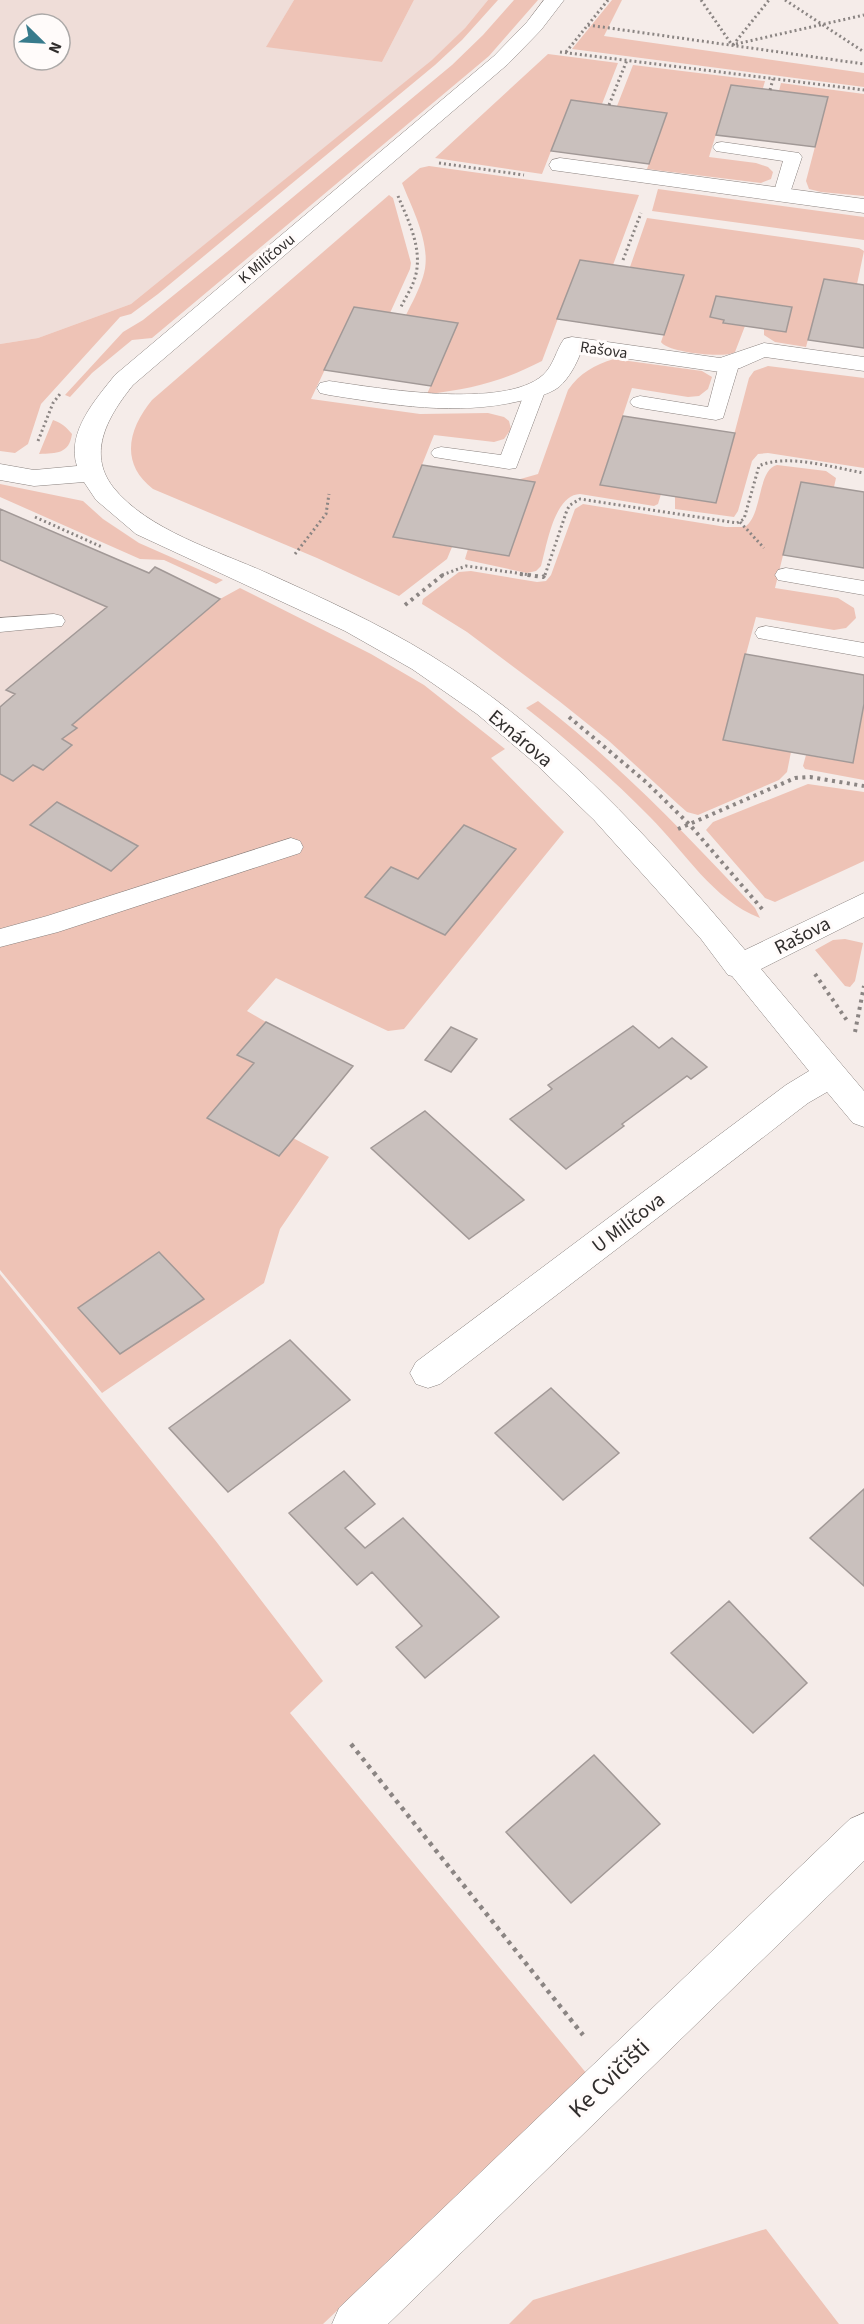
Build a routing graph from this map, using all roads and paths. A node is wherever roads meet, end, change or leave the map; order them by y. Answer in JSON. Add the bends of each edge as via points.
{"nodes":[{"id":1,"x":554,"y":0,"type":"edge"},
{"id":2,"x":608,"y":0,"type":"edge"},
{"id":3,"x":701,"y":0,"type":"edge"},
{"id":4,"x":769,"y":0,"type":"edge"},
{"id":5,"x":785,"y":0,"type":"edge"},
{"id":6,"x":864,"y":15,"type":"edge"},
{"id":7,"x":588,"y":25,"type":"junction"},
{"id":8,"x":823,"y":25,"type":"junction"},
{"id":9,"x":732,"y":45,"type":"junction"},
{"id":10,"x":864,"y":52,"type":"edge"},
{"id":11,"x":627,"y":60,"type":"junction"},
{"id":12,"x":864,"y":64,"type":"edge"},
{"id":13,"x":773,"y":79,"type":"junction"},
{"id":14,"x":770,"y":90,"type":"dead end"},
{"id":15,"x":864,"y":90,"type":"edge"},
{"id":16,"x":609,"y":105,"type":"dead end"},
{"id":17,"x":722,"y":147,"type":"dead end"},
{"id":18,"x":432,"y":162,"type":"dead end"},
{"id":19,"x":560,"y":165,"type":"joint"},
{"id":20,"x":398,"y":194,"type":"dead end"},
{"id":21,"x":782,"y":195,"type":"junction"},
{"id":22,"x":864,"y":206,"type":"edge"},
{"id":23,"x":641,"y":213,"type":"dead end"},
{"id":24,"x":624,"y":260,"type":"dead end"},
{"id":25,"x":400,"y":309,"type":"dead end"},
{"id":26,"x":864,"y":364,"type":"edge"},
{"id":27,"x":729,"y":365,"type":"junction"},
{"id":28,"x":329,"y":388,"type":"dead end"},
{"id":29,"x":536,"y":389,"type":"junction"},
{"id":30,"x":640,"y":402,"type":"dead end"},
{"id":31,"x":441,"y":453,"type":"dead end"},
{"id":32,"x":0,"y":472,"type":"edge"},
{"id":33,"x":93,"y":473,"type":"junction"},
{"id":34,"x":864,"y":473,"type":"edge"},
{"id":35,"x":329,"y":494,"type":"dead end"},
{"id":36,"x":294,"y":555,"type":"dead end"},
{"id":37,"x":786,"y":575,"type":"dead end"},
{"id":38,"x":864,"y":588,"type":"edge"},
{"id":39,"x":405,"y":605,"type":"dead end"},
{"id":40,"x":54,"y":621,"type":"dead end"},
{"id":41,"x":0,"y":625,"type":"edge"},
{"id":42,"x":766,"y":633,"type":"dead end"},
{"id":43,"x":864,"y":650,"type":"edge"},
{"id":44,"x":864,"y":786,"type":"edge"},
{"id":45,"x":690,"y":825,"type":"dead end"},
{"id":46,"x":291,"y":847,"type":"dead end"},
{"id":47,"x":864,"y":904,"type":"edge"},
{"id":48,"x":0,"y":938,"type":"edge"},
{"id":49,"x":739,"y":967,"type":"junction"},
{"id":50,"x":864,"y":986,"type":"edge"},
{"id":51,"x":855,"y":1032,"type":"dead end"},
{"id":52,"x":830,"y":1074,"type":"junction"},
{"id":53,"x":864,"y":1114,"type":"edge"},
{"id":54,"x":428,"y":1373,"type":"dead end"},
{"id":55,"x":351,"y":1744,"type":"dead end"},
{"id":56,"x":864,"y":1833,"type":"edge"},
{"id":57,"x":614,"y":2073,"type":"junction"},
{"id":58,"x":355,"y":2324,"type":"edge"}],
"edges":[{"from":1,"to":33,"type":"street","name":"K Milíčovu","via":[[501,60],[124,380],[89,432],[87,453]]},
{"from":2,"to":7,"type":"path"},
{"from":3,"to":9,"type":"path"},
{"from":4,"to":9,"type":"path"},
{"from":5,"to":8,"type":"path"},
{"from":6,"to":8,"type":"path"},
{"from":7,"to":9,"type":"path"},
{"from":7,"to":11,"type":"path","via":[[566,52]]},
{"from":8,"to":9,"type":"path"},
{"from":8,"to":10,"type":"path"},
{"from":9,"to":12,"type":"path"},
{"from":11,"to":13,"type":"path"},
{"from":11,"to":16,"type":"path"},
{"from":13,"to":14,"type":"path"},
{"from":13,"to":15,"type":"path"},
{"from":17,"to":21,"type":"lane","via":[[793,157]]},
{"from":18,"to":19,"type":"path","via":[[554,179]]},
{"from":19,"to":21,"type":"street"},
{"from":20,"to":25,"type":"path","via":[[416,242],[417,260],[416,276]]},
{"from":21,"to":22,"type":"street"},
{"from":23,"to":24,"type":"path"},
{"from":26,"to":27,"type":"street","via":[[764,350]]},
{"from":27,"to":29,"type":"street","name":"Rašova","via":[[572,344],[559,373]]},
{"from":27,"to":30,"type":"lane","via":[[716,414]]},
{"from":28,"to":29,"type":"street","name":"Rašova","via":[[437,403],[504,398]]},
{"from":29,"to":31,"type":"lane","via":[[509,463]]},
{"from":32,"to":33,"type":"street","via":[[46,478]]},
{"from":33,"to":49,"type":"street","name":"Exnárova","via":[[123,513],[145,528],[376,635],[465,692],[564,773],[630,838]]},
{"from":34,"to":39,"type":"path","via":[[767,461],[759,466],[744,519],[737,523],[579,499],[567,510],[543,578],[455,567]]},
{"from":35,"to":36,"type":"path","via":[[326,514]]},
{"from":37,"to":38,"type":"lane"},
{"from":40,"to":41,"type":"lane"},
{"from":42,"to":43,"type":"lane"},
{"from":44,"to":45,"type":"path","via":[[795,778]]},
{"from":46,"to":48,"type":"lane"},
{"from":47,"to":49,"type":"street","name":"Rašova"},
{"from":49,"to":52,"type":"street","name":"Exnárova"},
{"from":50,"to":51,"type":"path"},
{"from":52,"to":53,"type":"street","name":"Exnárova"},
{"from":52,"to":54,"type":"street","name":"U Milíčova","via":[[797,1094]]},
{"from":55,"to":57,"type":"path"},
{"from":56,"to":57,"type":"street","name":"Ke Cvičišti"},
{"from":57,"to":58,"type":"street","name":"Ke Cvičišti"}]}
